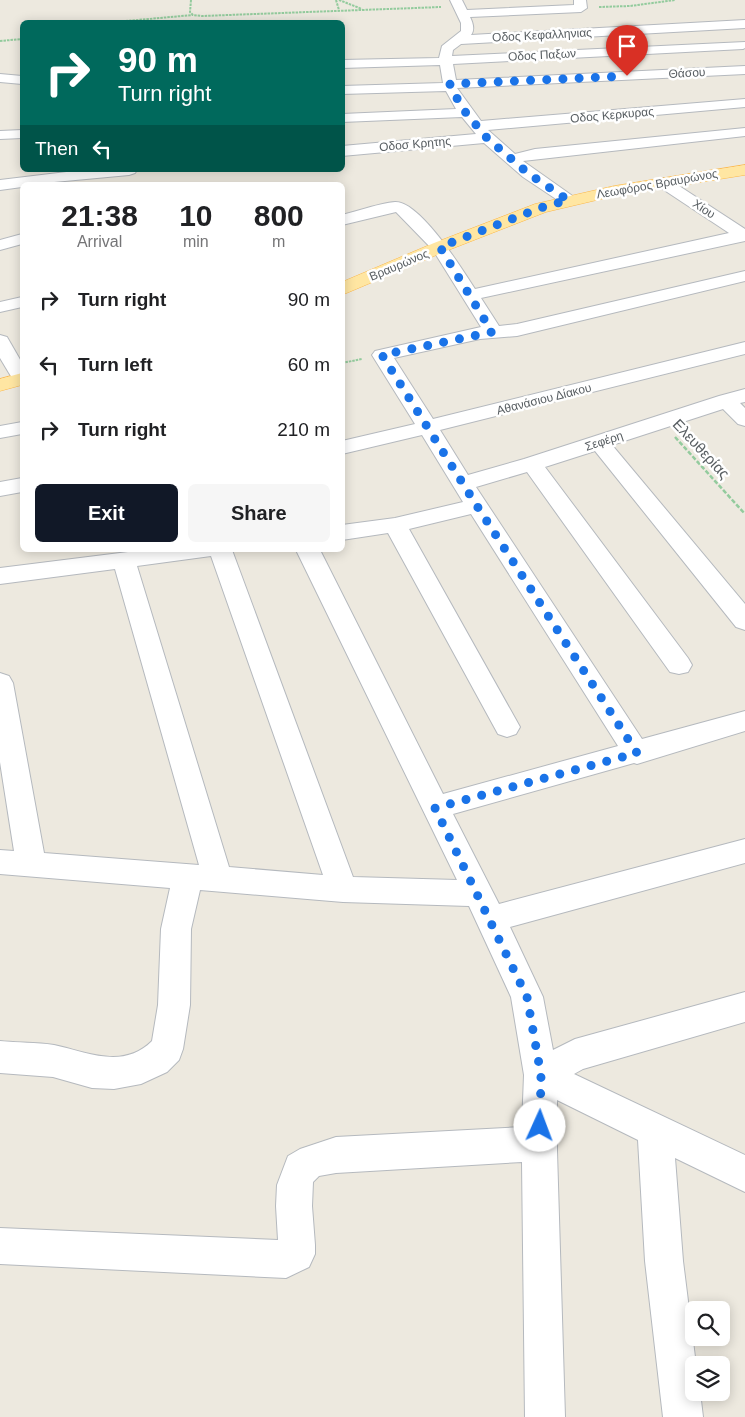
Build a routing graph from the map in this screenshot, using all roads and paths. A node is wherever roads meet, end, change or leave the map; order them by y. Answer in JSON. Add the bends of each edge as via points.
{"nodes":[{"id":1,"x":191,"y":0,"type":"edge"},
{"id":2,"x":337,"y":0,"type":"edge"},
{"id":3,"x":675,"y":0,"type":"edge"},
{"id":4,"x":580,"y":4,"type":"edge"},
{"id":5,"x":459,"y":7,"type":"edge"},
{"id":6,"x":339,"y":10,"type":"junction"},
{"id":7,"x":364,"y":10,"type":"junction"},
{"id":8,"x":193,"y":15,"type":"junction"},
{"id":9,"x":137,"y":20,"type":"edge"},
{"id":10,"x":745,"y":24,"type":"edge"},
{"id":11,"x":20,"y":39,"type":"edge"},
{"id":12,"x":459,"y":40,"type":"junction"},
{"id":13,"x":0,"y":41,"type":"edge"},
{"id":14,"x":743,"y":44,"type":"dead end"},
{"id":15,"x":445,"y":60,"type":"junction"},
{"id":16,"x":345,"y":64,"type":"edge"},
{"id":17,"x":745,"y":70,"type":"edge"},
{"id":18,"x":0,"y":78,"type":"edge"},
{"id":19,"x":20,"y":78,"type":"edge"},
{"id":20,"x":450,"y":86,"type":"junction"},
{"id":21,"x":345,"y":90,"type":"edge"},
{"id":22,"x":745,"y":103,"type":"edge"},
{"id":23,"x":466,"y":113,"type":"junction"},
{"id":24,"x":345,"y":118,"type":"edge"},
{"id":25,"x":483,"y":132,"type":"junction"},
{"id":26,"x":745,"y":132,"type":"edge"},
{"id":27,"x":20,"y":134,"type":"edge"},
{"id":28,"x":0,"y":135,"type":"edge"},
{"id":29,"x":345,"y":151,"type":"edge"},
{"id":30,"x":512,"y":159,"type":"junction"},
{"id":31,"x":745,"y":170,"type":"edge"},
{"id":32,"x":109,"y":172,"type":"edge"},
{"id":33,"x":60,"y":177,"type":"edge"},
{"id":34,"x":20,"y":182,"type":"edge"},
{"id":35,"x":22,"y":182,"type":"edge"},
{"id":36,"x":664,"y":183,"type":"junction"},
{"id":37,"x":0,"y":185,"type":"edge"},
{"id":38,"x":568,"y":200,"type":"junction"},
{"id":39,"x":345,"y":219,"type":"edge"},
{"id":40,"x":744,"y":235,"type":"edge"},
{"id":41,"x":20,"y":240,"type":"edge"},
{"id":42,"x":0,"y":245,"type":"edge"},
{"id":43,"x":440,"y":247,"type":"junction"},
{"id":44,"x":745,"y":276,"type":"edge"},
{"id":45,"x":345,"y":288,"type":"edge"},
{"id":46,"x":471,"y":295,"type":"junction"},
{"id":47,"x":20,"y":302,"type":"edge"},
{"id":48,"x":0,"y":307,"type":"edge"},
{"id":49,"x":492,"y":332,"type":"junction"},
{"id":50,"x":0,"y":341,"type":"edge"},
{"id":51,"x":745,"y":348,"type":"edge"},
{"id":52,"x":20,"y":376,"type":"edge"},
{"id":53,"x":20,"y":380,"type":"edge"},
{"id":54,"x":0,"y":385,"type":"edge"},
{"id":55,"x":736,"y":398,"type":"edge"},
{"id":56,"x":745,"y":420,"type":"edge"},
{"id":57,"x":660,"y":422,"type":"junction"},
{"id":58,"x":20,"y":428,"type":"edge"},
{"id":59,"x":429,"y":428,"type":"junction"},
{"id":60,"x":0,"y":432,"type":"edge"},
{"id":61,"x":599,"y":442,"type":"junction"},
{"id":62,"x":345,"y":447,"type":"edge"},
{"id":63,"x":532,"y":464,"type":"junction"},
{"id":64,"x":462,"y":484,"type":"junction"},
{"id":65,"x":20,"y":485,"type":"edge"},
{"id":66,"x":0,"y":489,"type":"edge"},
{"id":67,"x":477,"y":506,"type":"junction"},
{"id":68,"x":745,"y":514,"type":"edge"},
{"id":69,"x":395,"y":524,"type":"junction"},
{"id":70,"x":345,"y":532,"type":"edge"},
{"id":71,"x":191,"y":552,"type":"edge"},
{"id":72,"x":221,"y":552,"type":"edge"},
{"id":73,"x":309,"y":552,"type":"edge"},
{"id":74,"x":124,"y":561,"type":"junction"},
{"id":75,"x":0,"y":576,"type":"edge"},
{"id":76,"x":745,"y":621,"type":"edge"},
{"id":77,"x":680,"y":665,"type":"dead end"},
{"id":78,"x":0,"y":683,"type":"edge"},
{"id":79,"x":745,"y":721,"type":"edge"},
{"id":80,"x":507,"y":727,"type":"dead end"},
{"id":81,"x":637,"y":753,"type":"junction"},
{"id":82,"x":435,"y":808,"type":"junction"},
{"id":83,"x":745,"y":851,"type":"edge"},
{"id":84,"x":0,"y":862,"type":"edge"},
{"id":85,"x":30,"y":863,"type":"junction"},
{"id":86,"x":203,"y":877,"type":"junction"},
{"id":87,"x":343,"y":889,"type":"junction"},
{"id":88,"x":485,"y":906,"type":"junction"},
{"id":89,"x":745,"y":1007,"type":"edge"},
{"id":90,"x":0,"y":1057,"type":"edge"},
{"id":91,"x":541,"y":1075,"type":"junction"},
{"id":92,"x":655,"y":1130,"type":"junction"},
{"id":93,"x":539,"y":1144,"type":"junction"},
{"id":94,"x":745,"y":1174,"type":"edge"},
{"id":95,"x":0,"y":1246,"type":"edge"},
{"id":96,"x":545,"y":1417,"type":"edge"},
{"id":97,"x":683,"y":1417,"type":"edge"}],
"edges":[{"from":1,"to":8,"type":"path","via":[[190,12]]},
{"from":2,"to":6,"type":"path"},
{"from":2,"to":7,"type":"path"},
{"from":3,"to":4,"type":"path","via":[[630,6]]},
{"from":4,"to":5,"type":"street","via":[[490,10]]},
{"from":5,"to":7,"type":"path"},
{"from":5,"to":12,"type":"street","via":[[467,23],[467,32]]},
{"from":6,"to":7,"type":"path"},
{"from":6,"to":8,"type":"path"},
{"from":8,"to":9,"type":"path"},
{"from":10,"to":12,"type":"street","name":"Οδος Κεφαλληνιας"},
{"from":11,"to":13,"type":"path"},
{"from":12,"to":15,"type":"street","via":[[447,50]]},
{"from":14,"to":15,"type":"street","name":"Οδος Παξων"},
{"from":15,"to":16,"type":"street","name":"Οδος Παξων"},
{"from":15,"to":20,"type":"street"},
{"from":17,"to":20,"type":"street","name":"Θάσου"},
{"from":18,"to":19,"type":"street"},
{"from":20,"to":21,"type":"street","name":"Θάσου"},
{"from":20,"to":23,"type":"street"},
{"from":22,"to":25,"type":"street","name":"Οδος Κερκυρας"},
{"from":23,"to":24,"type":"street"},
{"from":23,"to":25,"type":"street"},
{"from":25,"to":29,"type":"street","name":"Οδοσ Κρητης"},
{"from":25,"to":30,"type":"street"},
{"from":26,"to":30,"type":"street"},
{"from":27,"to":28,"type":"street"},
{"from":30,"to":38,"type":"street"},
{"from":31,"to":36,"type":"main road","name":"Λεωφόρος Βραυρώνος"},
{"from":32,"to":33,"type":"street"},
{"from":33,"to":35,"type":"street"},
{"from":34,"to":37,"type":"street"},
{"from":36,"to":38,"type":"main road","name":"Λεωφόρος Βραυρώνος"},
{"from":36,"to":40,"type":"street","name":"Χίου"},
{"from":38,"to":43,"type":"main road","name":"Βραυρώνος"},
{"from":39,"to":43,"type":"street","via":[[396,207],[402,209]]},
{"from":40,"to":46,"type":"street"},
{"from":41,"to":42,"type":"street"},
{"from":43,"to":45,"type":"main road","name":"Βραυρώνος"},
{"from":43,"to":46,"type":"street"},
{"from":44,"to":49,"type":"street","via":[[517,330]]},
{"from":46,"to":49,"type":"street"},
{"from":47,"to":48,"type":"street"},
{"from":49,"to":59,"type":"street","via":[[382,355]]},
{"from":50,"to":52,"type":"street"},
{"from":51,"to":59,"type":"street","name":"Αθανάσιου Δίακου"},
{"from":53,"to":54,"type":"main road"},
{"from":55,"to":56,"type":"street"},
{"from":55,"to":57,"type":"street","name":"Σεφέρη"},
{"from":57,"to":61,"type":"street","name":"Σεφέρη"},
{"from":57,"to":68,"type":"path","name":"Ελευθερίας"},
{"from":58,"to":60,"type":"street"},
{"from":59,"to":62,"type":"street","name":"Αθανάσιου Δίακου"},
{"from":59,"to":64,"type":"street"},
{"from":61,"to":63,"type":"street","name":"Σεφέρη"},
{"from":61,"to":76,"type":"street"},
{"from":63,"to":64,"type":"street","name":"Σεφέρη"},
{"from":63,"to":77,"type":"street"},
{"from":64,"to":67,"type":"street"},
{"from":65,"to":66,"type":"street"},
{"from":67,"to":69,"type":"street"},
{"from":67,"to":81,"type":"street"},
{"from":69,"to":70,"type":"street"},
{"from":69,"to":80,"type":"street"},
{"from":71,"to":74,"type":"street"},
{"from":72,"to":87,"type":"street"},
{"from":73,"to":82,"type":"street"},
{"from":74,"to":75,"type":"street"},
{"from":74,"to":86,"type":"street"},
{"from":78,"to":85,"type":"street"},
{"from":79,"to":81,"type":"street"},
{"from":81,"to":82,"type":"street"},
{"from":82,"to":88,"type":"street"},
{"from":83,"to":88,"type":"street"},
{"from":84,"to":85,"type":"street"},
{"from":85,"to":86,"type":"street"},
{"from":86,"to":87,"type":"street"},
{"from":86,"to":90,"type":"street","via":[[176,929],[174,1005],[168,1049],[141,1068],[114,1073],[92,1072],[53,1061]]},
{"from":87,"to":88,"type":"street"},
{"from":88,"to":91,"type":"street","via":[[527,997]]},
{"from":89,"to":91,"type":"street","via":[[575,1055]]},
{"from":91,"to":92,"type":"street"},
{"from":91,"to":93,"type":"street"},
{"from":92,"to":94,"type":"street"},
{"from":92,"to":97,"type":"street","via":[[664,1261]]},
{"from":93,"to":95,"type":"street","via":[[336,1155],[312,1161],[300,1169],[294,1186],[297,1245],[296,1254],[286,1259]]},
{"from":93,"to":96,"type":"street"}]}
